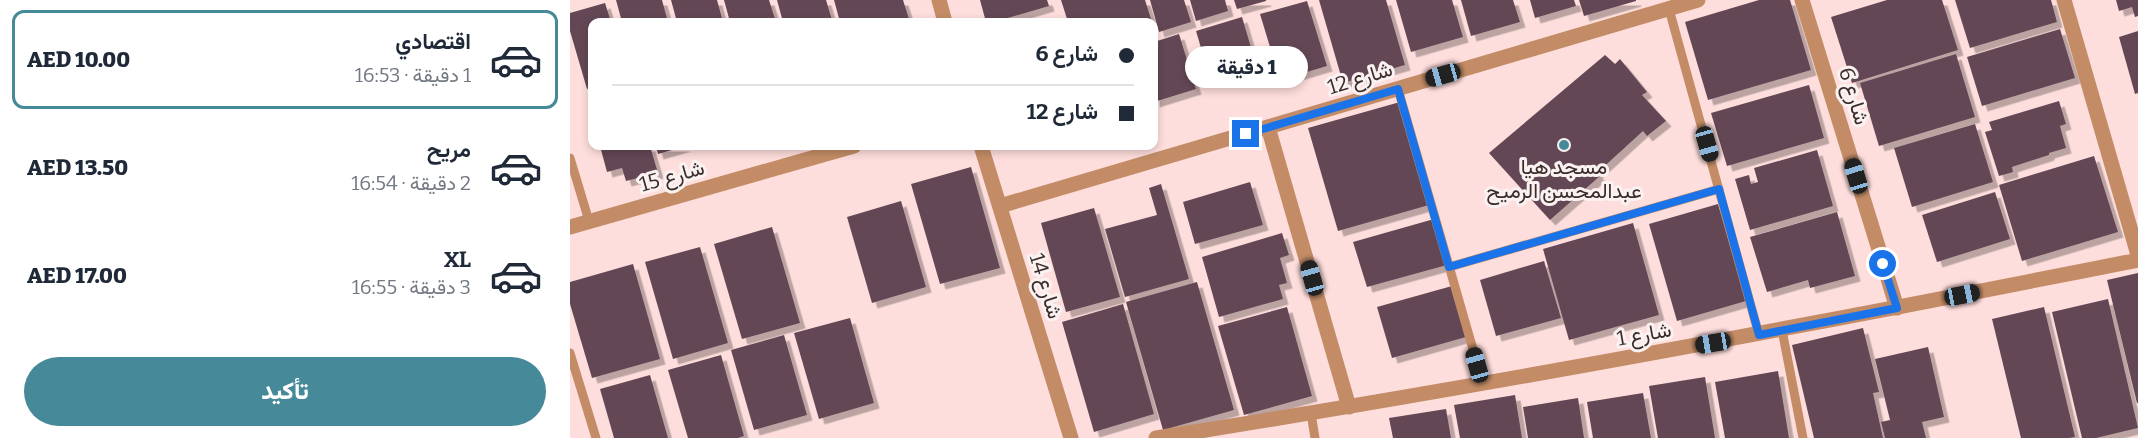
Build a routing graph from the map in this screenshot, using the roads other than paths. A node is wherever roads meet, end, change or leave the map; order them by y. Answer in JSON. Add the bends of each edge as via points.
{"nodes":[{"id":1,"x":939,"y":0,"type":"edge"},
{"id":2,"x":1698,"y":0,"type":"edge"},
{"id":3,"x":1802,"y":0,"type":"edge"},
{"id":4,"x":2064,"y":0,"type":"edge"},
{"id":5,"x":1669,"y":9,"type":"junction"},
{"id":6,"x":944,"y":18,"type":"edge"},
{"id":7,"x":1398,"y":89,"type":"junction"},
{"id":8,"x":1268,"y":127,"type":"junction"},
{"id":9,"x":840,"y":150,"type":"edge"},
{"id":10,"x":982,"y":150,"type":"edge"},
{"id":11,"x":570,"y":158,"type":"edge"},
{"id":12,"x":1719,"y":189,"type":"junction"},
{"id":13,"x":1000,"y":206,"type":"junction"},
{"id":14,"x":589,"y":221,"type":"junction"},
{"id":15,"x":570,"y":226,"type":"edge"},
{"id":16,"x":2138,"y":255,"type":"edge"},
{"id":17,"x":2138,"y":260,"type":"edge"},
{"id":18,"x":1449,"y":267,"type":"junction"},
{"id":19,"x":1897,"y":308,"type":"junction"},
{"id":20,"x":1782,"y":330,"type":"junction"},
{"id":21,"x":1759,"y":335,"type":"junction"},
{"id":22,"x":570,"y":353,"type":"edge"},
{"id":23,"x":1483,"y":384,"type":"junction"},
{"id":24,"x":1349,"y":407,"type":"junction"},
{"id":25,"x":1311,"y":413,"type":"junction"},
{"id":26,"x":596,"y":438,"type":"edge"},
{"id":27,"x":1071,"y":438,"type":"edge"},
{"id":28,"x":1156,"y":438,"type":"edge"},
{"id":29,"x":1315,"y":438,"type":"edge"},
{"id":30,"x":1803,"y":438,"type":"edge"}],
"edges":[{"from":1,"to":6,"type":"street"},
{"from":2,"to":5,"type":"street","name":"شارع 12"},
{"from":3,"to":19,"type":"street","name":"شارع 6"},
{"from":4,"to":16,"type":"street"},
{"from":5,"to":7,"type":"street","name":"شارع 12"},
{"from":5,"to":12,"type":"lane"},
{"from":7,"to":8,"type":"street","name":"شارع 12"},
{"from":7,"to":18,"type":"lane"},
{"from":8,"to":13,"type":"street","name":"شارع 12"},
{"from":8,"to":24,"type":"street"},
{"from":9,"to":14,"type":"street","name":"شارع 15"},
{"from":10,"to":13,"type":"street","name":"شارع 14"},
{"from":11,"to":14,"type":"lane"},
{"from":12,"to":18,"type":"lane"},
{"from":12,"to":21,"type":"lane"},
{"from":13,"to":27,"type":"street","name":"شارع 14"},
{"from":14,"to":15,"type":"street","name":"شارع 15"},
{"from":17,"to":19,"type":"street","name":"شارع 1"},
{"from":18,"to":23,"type":"lane"},
{"from":19,"to":20,"type":"street","name":"شارع 1"},
{"from":20,"to":21,"type":"street","name":"شارع 1"},
{"from":20,"to":30,"type":"lane"},
{"from":21,"to":23,"type":"street","name":"شارع 1"},
{"from":22,"to":26,"type":"lane"},
{"from":23,"to":24,"type":"street","name":"شارع 1"},
{"from":24,"to":25,"type":"street","name":"شارع 1"},
{"from":25,"to":28,"type":"street","name":"شارع 1"},
{"from":25,"to":29,"type":"lane"}]}
